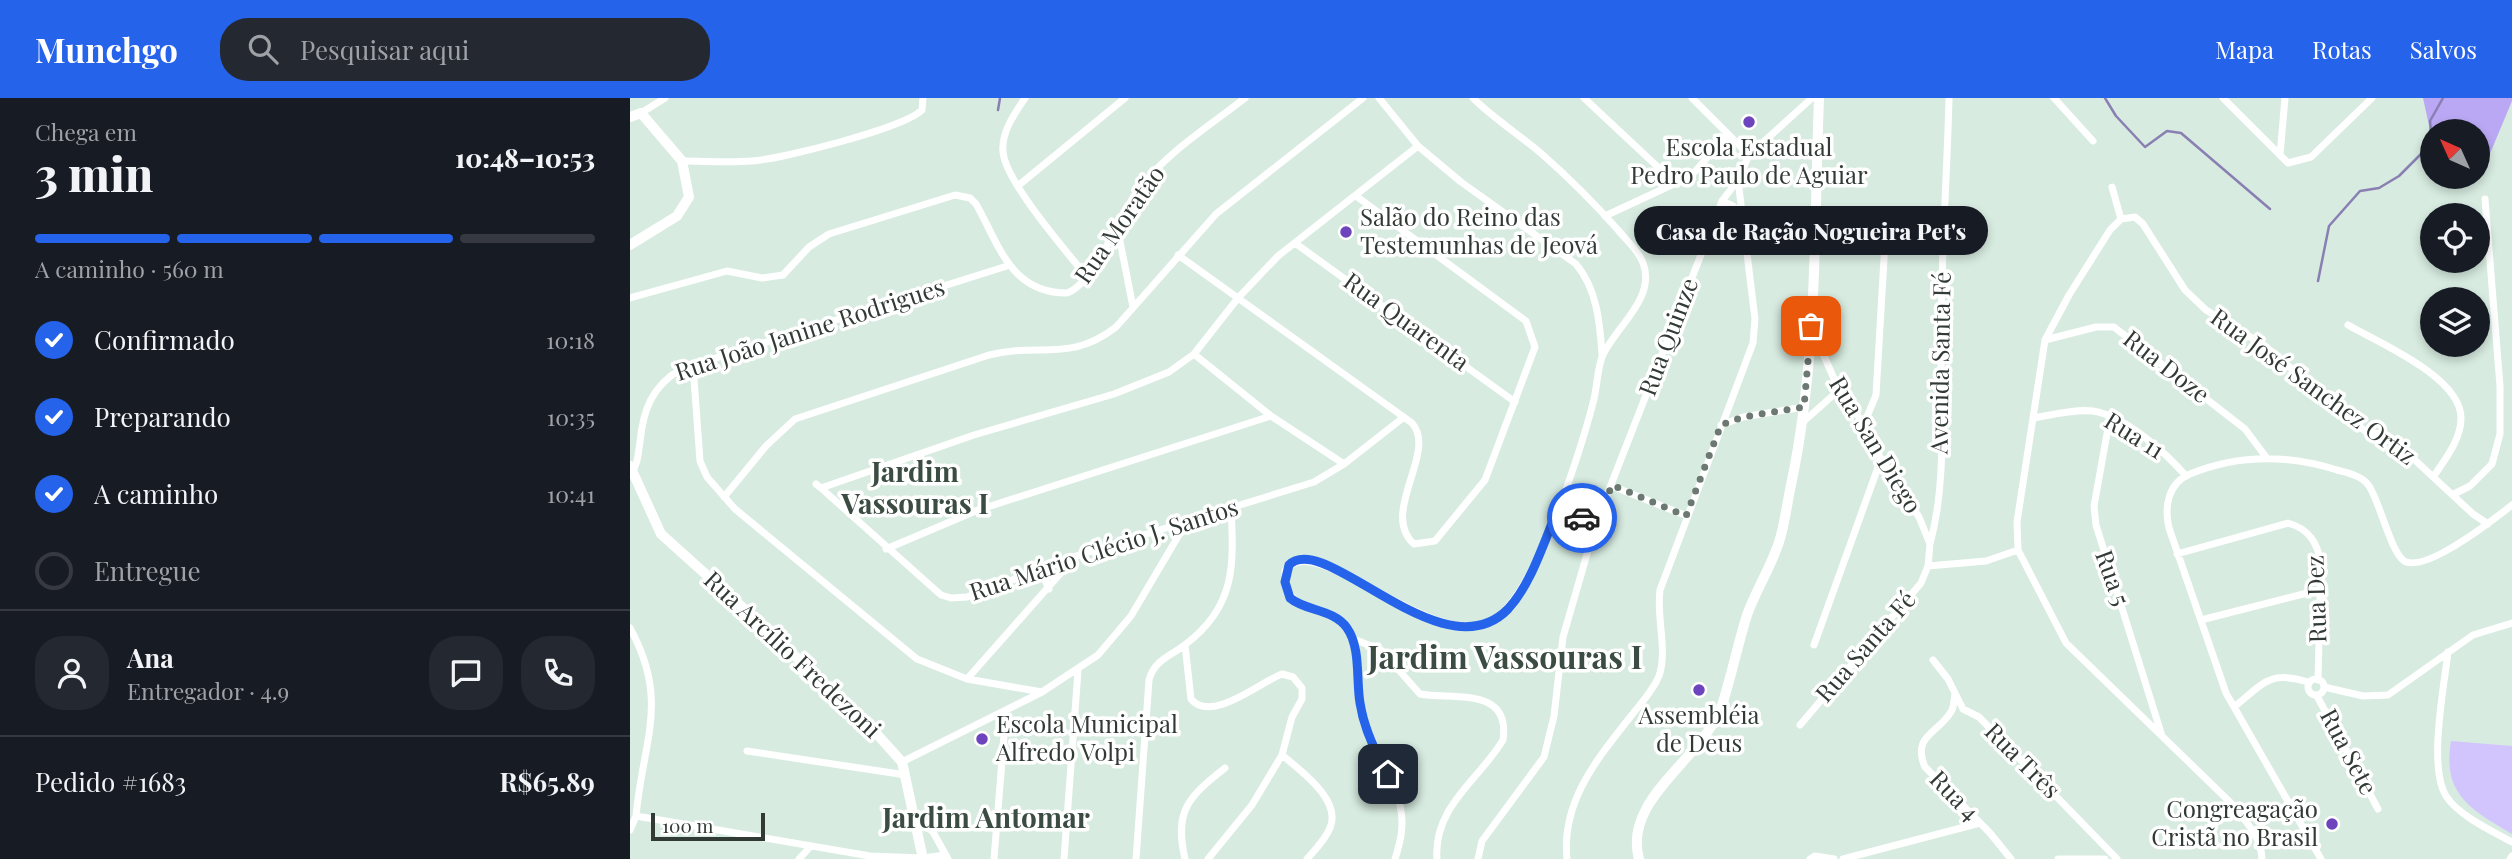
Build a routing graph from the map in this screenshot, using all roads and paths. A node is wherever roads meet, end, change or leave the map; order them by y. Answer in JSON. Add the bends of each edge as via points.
{"nodes":[{"id":1,"x":665,"y":98,"type":"edge"},
{"id":2,"x":923,"y":98,"type":"edge"},
{"id":3,"x":1025,"y":98,"type":"edge"},
{"id":4,"x":1125,"y":98,"type":"edge"},
{"id":5,"x":1245,"y":98,"type":"edge"},
{"id":6,"x":1363,"y":98,"type":"edge"},
{"id":7,"x":1379,"y":98,"type":"edge"},
{"id":8,"x":1584,"y":98,"type":"edge"},
{"id":9,"x":1692,"y":98,"type":"edge"},
{"id":10,"x":1812,"y":98,"type":"edge"},
{"id":11,"x":1819,"y":98,"type":"edge"},
{"id":12,"x":1950,"y":98,"type":"edge"},
{"id":13,"x":2054,"y":98,"type":"edge"},
{"id":14,"x":2223,"y":98,"type":"edge"},
{"id":15,"x":2285,"y":98,"type":"edge"},
{"id":16,"x":2372,"y":98,"type":"edge"},
{"id":17,"x":1475,"y":99,"type":"edge"},
{"id":18,"x":635,"y":115,"type":"edge"},
{"id":19,"x":1728,"y":134,"type":"junction"},
{"id":20,"x":2093,"y":141,"type":"dead end"},
{"id":21,"x":1418,"y":146,"type":"junction"},
{"id":22,"x":1749,"y":155,"type":"junction"},
{"id":23,"x":2280,"y":155,"type":"junction"},
{"id":24,"x":681,"y":160,"type":"junction"},
{"id":25,"x":1738,"y":180,"type":"junction"},
{"id":26,"x":1676,"y":184,"type":"junction"},
{"id":27,"x":1018,"y":185,"type":"junction"},
{"id":28,"x":2112,"y":187,"type":"dead end"},
{"id":29,"x":1356,"y":196,"type":"junction"},
{"id":30,"x":2485,"y":199,"type":"dead end"},
{"id":31,"x":1722,"y":201,"type":"junction"},
{"id":32,"x":1605,"y":216,"type":"junction"},
{"id":33,"x":1743,"y":216,"type":"junction"},
{"id":34,"x":2121,"y":219,"type":"junction"},
{"id":35,"x":1117,"y":226,"type":"junction"},
{"id":36,"x":1885,"y":242,"type":"dead end"},
{"id":37,"x":1295,"y":243,"type":"junction"},
{"id":38,"x":630,"y":245,"type":"edge"},
{"id":39,"x":1178,"y":256,"type":"junction"},
{"id":40,"x":1007,"y":266,"type":"junction"},
{"id":41,"x":1087,"y":276,"type":"junction"},
{"id":42,"x":630,"y":298,"type":"edge"},
{"id":43,"x":1238,"y":298,"type":"junction"},
{"id":44,"x":1133,"y":307,"type":"junction"},
{"id":45,"x":2348,"y":325,"type":"dead end"},
{"id":46,"x":1811,"y":326,"type":"junction"},
{"id":47,"x":2045,"y":340,"type":"junction"},
{"id":48,"x":1194,"y":354,"type":"junction"},
{"id":49,"x":1602,"y":356,"type":"junction"},
{"id":50,"x":693,"y":365,"type":"junction"},
{"id":51,"x":1839,"y":390,"type":"junction"},
{"id":52,"x":1515,"y":401,"type":"junction"},
{"id":53,"x":1729,"y":404,"type":"junction"},
{"id":54,"x":1804,"y":407,"type":"junction"},
{"id":55,"x":1271,"y":416,"type":"junction"},
{"id":56,"x":2110,"y":416,"type":"junction"},
{"id":57,"x":1404,"y":417,"type":"junction"},
{"id":58,"x":1743,"y":417,"type":"junction"},
{"id":59,"x":2033,"y":418,"type":"junction"},
{"id":60,"x":1803,"y":422,"type":"junction"},
{"id":61,"x":1864,"y":424,"type":"junction"},
{"id":62,"x":1721,"y":425,"type":"junction"},
{"id":63,"x":642,"y":426,"type":"junction"},
{"id":64,"x":630,"y":428,"type":"edge"},
{"id":65,"x":2266,"y":457,"type":"junction"},
{"id":66,"x":1881,"y":459,"type":"junction"},
{"id":67,"x":1344,"y":464,"type":"junction"},
{"id":68,"x":631,"y":471,"type":"edge"},
{"id":69,"x":2186,"y":476,"type":"junction"},
{"id":70,"x":2434,"y":477,"type":"junction"},
{"id":71,"x":1612,"y":485,"type":"junction"},
{"id":72,"x":2455,"y":494,"type":"junction"},
{"id":73,"x":724,"y":496,"type":"junction"},
{"id":74,"x":2512,"y":505,"type":"edge"},
{"id":75,"x":1231,"y":508,"type":"junction"},
{"id":76,"x":1558,"y":509,"type":"junction"},
{"id":77,"x":1686,"y":516,"type":"junction"},
{"id":78,"x":1186,"y":523,"type":"junction"},
{"id":79,"x":1597,"y":523,"type":"junction"},
{"id":80,"x":2488,"y":524,"type":"junction"},
{"id":81,"x":1930,"y":544,"type":"junction"},
{"id":82,"x":886,"y":549,"type":"junction"},
{"id":83,"x":2018,"y":551,"type":"junction"},
{"id":84,"x":2177,"y":554,"type":"junction"},
{"id":85,"x":1076,"y":556,"type":"junction"},
{"id":86,"x":1928,"y":566,"type":"junction"},
{"id":87,"x":1040,"y":569,"type":"junction"},
{"id":88,"x":1049,"y":589,"type":"junction"},
{"id":89,"x":2319,"y":590,"type":"junction"},
{"id":90,"x":2201,"y":620,"type":"junction"},
{"id":91,"x":2512,"y":623,"type":"edge"},
{"id":92,"x":630,"y":628,"type":"edge"},
{"id":93,"x":1351,"y":638,"type":"junction"},
{"id":94,"x":1185,"y":645,"type":"junction"},
{"id":95,"x":1815,"y":645,"type":"dead end"},
{"id":96,"x":2448,"y":652,"type":"junction"},
{"id":97,"x":1933,"y":660,"type":"dead end"},
{"id":98,"x":1077,"y":671,"type":"junction"},
{"id":99,"x":967,"y":679,"type":"junction"},
{"id":100,"x":2318,"y":680,"type":"junction"},
{"id":101,"x":2308,"y":682,"type":"junction"},
{"id":102,"x":2324,"y":687,"type":"junction"},
{"id":103,"x":1042,"y":692,"type":"junction"},
{"id":104,"x":1955,"y":693,"type":"junction"},
{"id":105,"x":2317,"y":695,"type":"junction"},
{"id":106,"x":2234,"y":707,"type":"junction"},
{"id":107,"x":1006,"y":711,"type":"junction"},
{"id":108,"x":1800,"y":725,"type":"dead end"},
{"id":109,"x":2162,"y":737,"type":"junction"},
{"id":110,"x":747,"y":751,"type":"dead end"},
{"id":111,"x":1282,"y":755,"type":"junction"},
{"id":112,"x":902,"y":762,"type":"junction"},
{"id":113,"x":1225,"y":768,"type":"dead end"},
{"id":114,"x":907,"y":775,"type":"junction"},
{"id":115,"x":2378,"y":808,"type":"dead end"},
{"id":116,"x":636,"y":816,"type":"junction"},
{"id":117,"x":915,"y":816,"type":"junction"},
{"id":118,"x":1980,"y":823,"type":"junction"},
{"id":119,"x":630,"y":830,"type":"edge"},
{"id":120,"x":2512,"y":842,"type":"edge"},
{"id":121,"x":810,"y":847,"type":"junction"},
{"id":122,"x":947,"y":857,"type":"edge"},
{"id":123,"x":870,"y":858,"type":"edge"},
{"id":124,"x":923,"y":858,"type":"edge"},
{"id":125,"x":1134,"y":858,"type":"edge"},
{"id":126,"x":799,"y":859,"type":"edge"},
{"id":127,"x":994,"y":859,"type":"edge"},
{"id":128,"x":1064,"y":859,"type":"edge"},
{"id":129,"x":1185,"y":859,"type":"edge"},
{"id":130,"x":1208,"y":859,"type":"edge"},
{"id":131,"x":1307,"y":859,"type":"edge"},
{"id":132,"x":1395,"y":859,"type":"edge"},
{"id":133,"x":1437,"y":859,"type":"edge"},
{"id":134,"x":1478,"y":859,"type":"edge"},
{"id":135,"x":1566,"y":859,"type":"edge"},
{"id":136,"x":1639,"y":859,"type":"edge"},
{"id":137,"x":1810,"y":859,"type":"edge"},
{"id":138,"x":1834,"y":859,"type":"edge"},
{"id":139,"x":1843,"y":859,"type":"edge"},
{"id":140,"x":2011,"y":859,"type":"edge"},
{"id":141,"x":2058,"y":859,"type":"edge"},
{"id":142,"x":2105,"y":859,"type":"edge"},
{"id":143,"x":2117,"y":859,"type":"edge"},
{"id":144,"x":2262,"y":859,"type":"edge"},
{"id":145,"x":2321,"y":859,"type":"edge"}],
"edges":[{"from":1,"to":18,"type":"street"},
{"from":2,"to":24,"type":"street","via":[[922,110],[908,120],[807,149],[754,161]]},
{"from":3,"to":27,"type":"street","via":[[1002,150]]},
{"from":4,"to":27,"type":"street"},
{"from":5,"to":35,"type":"street","name":"Rua Moratão","via":[[1162,163]]},
{"from":6,"to":39,"type":"street","via":[[1250,185]]},
{"from":7,"to":21,"type":"street"},
{"from":8,"to":26,"type":"street"},
{"from":9,"to":19,"type":"street"},
{"from":10,"to":22,"type":"street","name":"Rua Quinze"},
{"from":11,"to":46,"type":"main road"},
{"from":12,"to":81,"type":"street","name":"Avenida Santa Fé","via":[[1941,303],[1942,422]]},
{"from":13,"to":20,"type":"street"},
{"from":14,"to":23,"type":"street"},
{"from":15,"to":23,"type":"street"},
{"from":16,"to":23,"type":"street","via":[[2311,157],[2288,163]]},
{"from":17,"to":32,"type":"street","via":[[1544,156]]},
{"from":18,"to":24,"type":"main road"},
{"from":19,"to":22,"type":"street"},
{"from":19,"to":26,"type":"street","via":[[1703,164]]},
{"from":21,"to":29,"type":"street"},
{"from":21,"to":49,"type":"street","via":[[1576,264],[1586,276],[1597,310]]},
{"from":22,"to":25,"type":"street","name":"Rua Quinze"},
{"from":24,"to":38,"type":"main road","via":[[688,203],[677,216]]},
{"from":25,"to":31,"type":"street","name":"Rua Quinze"},
{"from":25,"to":33,"type":"street"},
{"from":26,"to":32,"type":"street"},
{"from":27,"to":41,"type":"street"},
{"from":28,"to":34,"type":"street"},
{"from":29,"to":37,"type":"street"},
{"from":29,"to":52,"type":"street","via":[[1526,321],[1535,347]]},
{"from":30,"to":72,"type":"street","via":[[2500,434],[2492,464]]},
{"from":31,"to":33,"type":"street"},
{"from":31,"to":71,"type":"street","name":"Rua Quinze"},
{"from":32,"to":49,"type":"street","via":[[1641,258],[1645,276],[1631,316]]},
{"from":33,"to":53,"type":"street","via":[[1755,319],[1753,343]]},
{"from":34,"to":47,"type":"street","via":[[2069,295]]},
{"from":34,"to":70,"type":"street","name":"Rua José Sanchez Ortiz","via":[[2135,217],[2143,224],[2185,290],[2206,310],[2265,346],[2365,431],[2389,436]]},
{"from":35,"to":41,"type":"street","name":"Rua Moratão"},
{"from":35,"to":44,"type":"street"},
{"from":36,"to":61,"type":"street","via":[[1876,395]]},
{"from":37,"to":43,"type":"street"},
{"from":37,"to":52,"type":"street","name":"Rua Quarenta"},
{"from":39,"to":43,"type":"street"},
{"from":39,"to":44,"type":"street"},
{"from":40,"to":41,"type":"street","name":"Rua Moratão","via":[[1058,293],[1075,290]]},
{"from":40,"to":42,"type":"street","via":[[976,204],[955,195],[829,234],[783,275],[762,278],[727,271]]},
{"from":40,"to":50,"type":"street","name":"Rua João Janine Rodrigues"},
{"from":43,"to":48,"type":"street"},
{"from":43,"to":57,"type":"street"},
{"from":44,"to":73,"type":"street","via":[[1116,327],[1089,345],[1067,351],[1016,350],[989,355],[795,419]]},
{"from":45,"to":70,"type":"street","via":[[2429,372],[2455,399],[2460,428]]},
{"from":46,"to":51,"type":"street","name":"Rua San Diego"},
{"from":46,"to":54,"type":"main road"},
{"from":47,"to":59,"type":"street"},
{"from":47,"to":65,"type":"street","name":"Rua Doze","via":[[2114,327],[2245,429]]},
{"from":48,"to":55,"type":"street"},
{"from":48,"to":82,"type":"street","name":"Rua Mário Clécio J. Santos","via":[[1148,382],[819,486]]},
{"from":49,"to":76,"type":"street","via":[[1580,453]]},
{"from":50,"to":63,"type":"street","name":"Rua João Janine Rodrigues","via":[[662,381],[652,394]]},
{"from":50,"to":73,"type":"street","via":[[701,461],[707,477]]},
{"from":51,"to":60,"type":"street"},
{"from":51,"to":61,"type":"street","name":"Rua San Diego"},
{"from":52,"to":57,"type":"street","via":[[1485,480],[1442,535],[1427,543],[1414,544],[1406,537],[1402,522],[1418,452],[1416,427]]},
{"from":53,"to":58,"type":"street"},
{"from":53,"to":62,"type":"street"},
{"from":54,"to":58,"type":"street"},
{"from":54,"to":60,"type":"main road"},
{"from":55,"to":67,"type":"street"},
{"from":55,"to":82,"type":"street","via":[[978,510]]},
{"from":56,"to":59,"type":"street","name":"Rua 11","via":[[2092,411]]},
{"from":56,"to":69,"type":"street","name":"Rua 11","via":[[2159,447]]},
{"from":56,"to":109,"type":"street","name":"Rua 5","via":[[2094,506],[2096,525]]},
{"from":57,"to":67,"type":"street","name":"Rua Mário Clécio J. Santos"},
{"from":58,"to":62,"type":"street"},
{"from":59,"to":83,"type":"street","via":[[2017,522]]},
{"from":60,"to":136,"type":"main road","via":[[1779,542],[1748,614],[1721,710],[1699,744],[1644,809],[1634,841]]},
{"from":61,"to":66,"type":"street","name":"Rua San Diego"},
{"from":62,"to":77,"type":"street"},
{"from":63,"to":64,"type":"street"},
{"from":63,"to":68,"type":"street","name":"Rua João Janine Rodrigues"},
{"from":65,"to":69,"type":"street"},
{"from":65,"to":80,"type":"street","via":[[2311,462],[2368,483],[2397,555],[2404,561],[2417,563],[2437,555]]},
{"from":66,"to":81,"type":"street","name":"Rua San Diego","via":[[1919,517]]},
{"from":66,"to":95,"type":"street"},
{"from":67,"to":75,"type":"street","name":"Rua Mário Clécio J. Santos","via":[[1314,482]]},
{"from":68,"to":112,"type":"main road","name":"Rua Arcílio Fredezoni","via":[[669,543],[789,650]]},
{"from":69,"to":84,"type":"street","via":[[2175,484],[2165,511]]},
{"from":70,"to":72,"type":"street","name":"Rua José Sanchez Ortiz"},
{"from":71,"to":77,"type":"street"},
{"from":71,"to":79,"type":"street","name":"Rua Quinze"},
{"from":72,"to":80,"type":"street","name":"Rua José Sanchez Ortiz"},
{"from":73,"to":99,"type":"street","via":[[897,645],[934,669]]},
{"from":74,"to":80,"type":"street"},
{"from":75,"to":78,"type":"street","name":"Rua Mário Clécio J. Santos"},
{"from":75,"to":94,"type":"street","via":[[1233,562],[1228,589],[1211,618]]},
{"from":76,"to":79,"type":"street"},
{"from":76,"to":93,"type":"street","via":[[1519,595],[1497,618],[1470,627],[1433,621],[1320,563],[1292,562],[1285,571],[1290,598],[1337,619]]},
{"from":77,"to":135,"type":"street","via":[[1660,590],[1660,672],[1584,779],[1571,811]]},
{"from":78,"to":85,"type":"street","name":"Rua Mário Clécio J. Santos"},
{"from":78,"to":98,"type":"street","via":[[1130,615],[1098,655]]},
{"from":79,"to":134,"type":"street","name":"Rua Quinze","via":[[1563,637],[1544,757],[1482,841]]},
{"from":81,"to":86,"type":"street","name":"Rua San Diego"},
{"from":82,"to":87,"type":"street","name":"Rua Mário Clécio J. Santos","via":[[941,595],[951,598],[993,590]]},
{"from":83,"to":86,"type":"street","via":[[1986,561]]},
{"from":83,"to":109,"type":"street","via":[[2066,643]]},
{"from":84,"to":89,"type":"street","name":"Rua Dez","via":[[2288,523],[2298,526],[2317,546]]},
{"from":84,"to":90,"type":"street"},
{"from":85,"to":87,"type":"street","name":"Rua Mário Clécio J. Santos"},
{"from":85,"to":88,"type":"street"},
{"from":86,"to":108,"type":"street","name":"Rua Santa Fé","via":[[1921,583]]},
{"from":87,"to":88,"type":"street"},
{"from":88,"to":99,"type":"street"},
{"from":89,"to":90,"type":"street"},
{"from":89,"to":100,"type":"street","name":"Rua Dez"},
{"from":90,"to":106,"type":"street"},
{"from":91,"to":96,"type":"street","via":[[2487,629]]},
{"from":92,"to":116,"type":"street","via":[[649,671],[653,693]]},
{"from":93,"to":132,"type":"street","via":[[1360,707],[1401,811]]},
{"from":93,"to":133,"type":"street","via":[[1381,650],[1420,694],[1481,699],[1496,708],[1502,719],[1503,740],[1441,823]]},
{"from":94,"to":111,"type":"street","via":[[1191,699],[1206,708],[1225,704],[1282,674],[1298,682],[1302,699]]},
{"from":94,"to":125,"type":"street","via":[[1160,660],[1149,680]]},
{"from":96,"to":102,"type":"street","via":[[2388,695],[2363,696]]},
{"from":96,"to":120,"type":"street","via":[[2439,744],[2442,786],[2455,806]]},
{"from":97,"to":104,"type":"street","name":"Rua Três"},
{"from":98,"to":103,"type":"street"},
{"from":98,"to":128,"type":"street"},
{"from":99,"to":103,"type":"street"},
{"from":100,"to":101,"type":"street"},
{"from":100,"to":102,"type":"street"},
{"from":101,"to":105,"type":"street","name":"Rua Sete"},
{"from":101,"to":106,"type":"street","via":[[2286,675],[2272,678]]},
{"from":102,"to":105,"type":"street"},
{"from":103,"to":107,"type":"street"},
{"from":104,"to":118,"type":"street","name":"Rua 4","via":[[1951,711],[1928,735],[1920,756],[1925,767]]},
{"from":104,"to":143,"type":"street","name":"Rua Três","via":[[1963,709],[1979,716]]},
{"from":105,"to":115,"type":"street","name":"Rua Sete"},
{"from":106,"to":145,"type":"street"},
{"from":107,"to":112,"type":"street"},
{"from":107,"to":127,"type":"street"},
{"from":109,"to":144,"type":"street","via":[[2233,805],[2262,846]]},
{"from":110,"to":114,"type":"street"},
{"from":111,"to":130,"type":"street","via":[[1252,805]]},
{"from":111,"to":131,"type":"street","via":[[1331,809],[1330,829]]},
{"from":112,"to":114,"type":"main road","name":"Rua Arcílio Fredezoni"},
{"from":113,"to":129,"type":"street","via":[[1184,808],[1180,823]]},
{"from":114,"to":117,"type":"main road","name":"Rua Arcílio Fredezoni"},
{"from":116,"to":119,"type":"street"},
{"from":116,"to":121,"type":"street"},
{"from":117,"to":122,"type":"street","via":[[933,832]]},
{"from":117,"to":124,"type":"main road","name":"Rua Arcílio Fredezoni"},
{"from":118,"to":139,"type":"street"},
{"from":118,"to":140,"type":"street","name":"Rua 4"},
{"from":121,"to":123,"type":"street"},
{"from":121,"to":126,"type":"street"},
{"from":122,"to":124,"type":"street"},
{"from":123,"to":124,"type":"street"},
{"from":137,"to":138,"type":"street"},
{"from":141,"to":142,"type":"street"}]}
